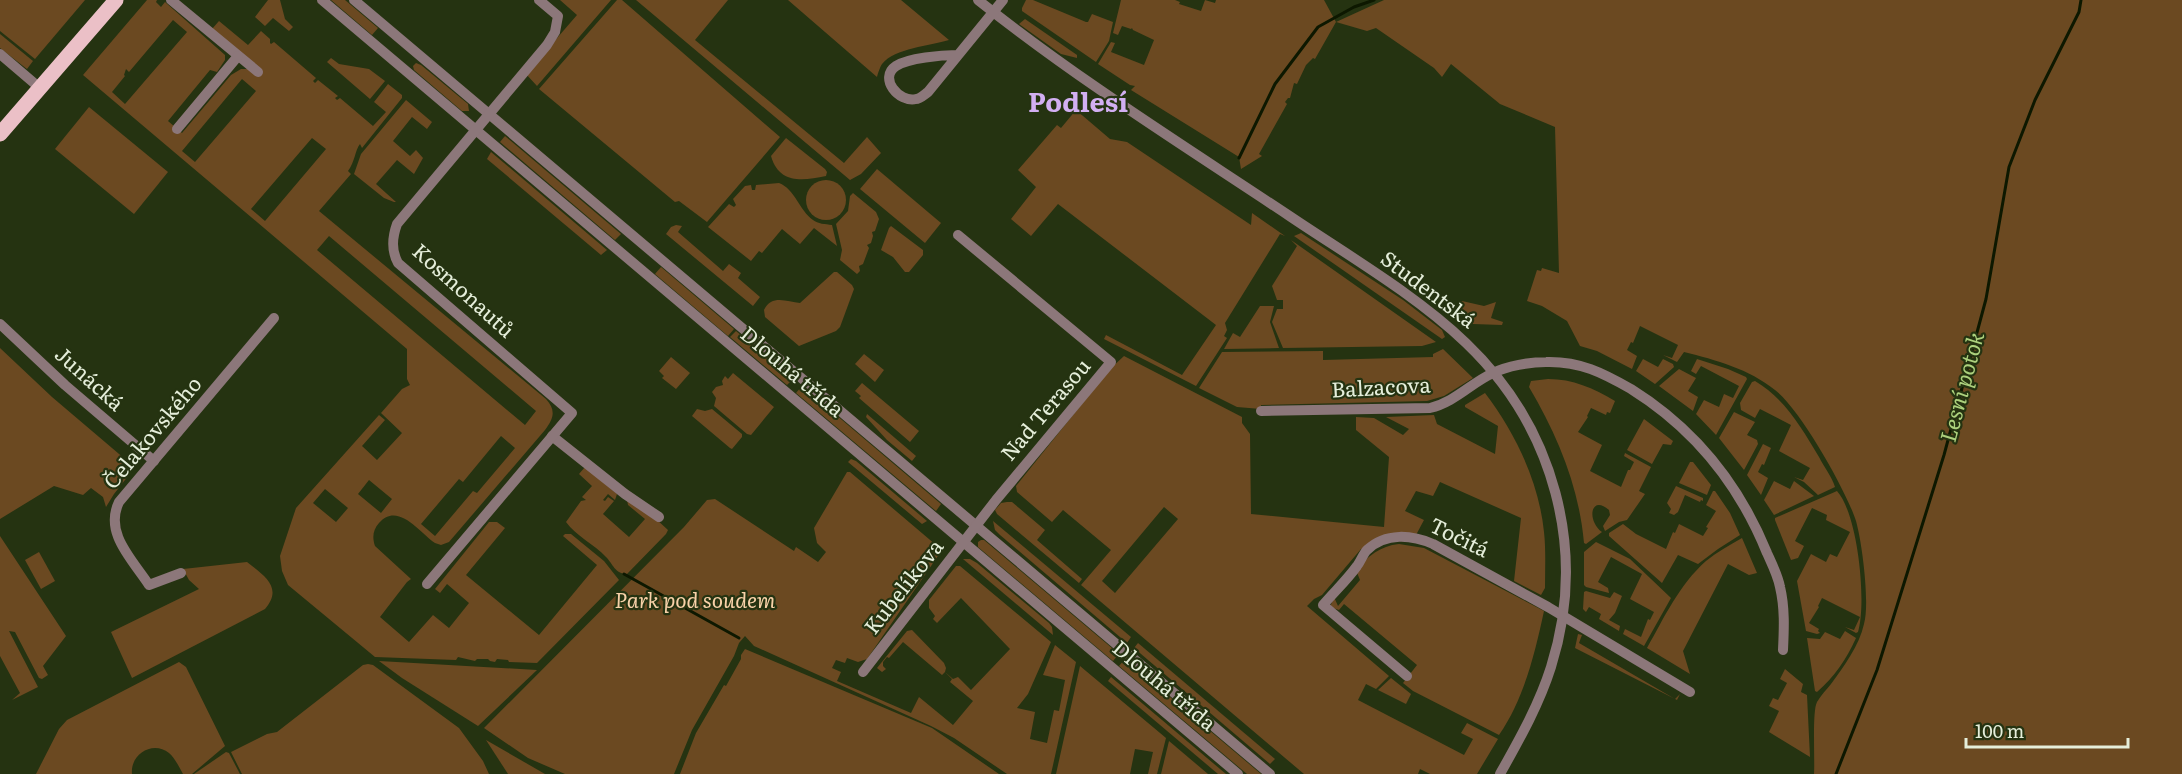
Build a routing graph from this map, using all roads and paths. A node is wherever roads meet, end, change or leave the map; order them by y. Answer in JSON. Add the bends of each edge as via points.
{"nodes":[{"id":1,"x":116,"y":0,"type":"edge"},
{"id":2,"x":171,"y":0,"type":"edge"},
{"id":3,"x":322,"y":0,"type":"edge"},
{"id":4,"x":354,"y":0,"type":"edge"},
{"id":5,"x":539,"y":0,"type":"edge"},
{"id":6,"x":978,"y":0,"type":"edge"},
{"id":7,"x":1004,"y":0,"type":"edge"},
{"id":8,"x":993,"y":13,"type":"junction"},
{"id":9,"x":0,"y":54,"type":"edge"},
{"id":10,"x":957,"y":55,"type":"junction"},
{"id":11,"x":238,"y":56,"type":"junction"},
{"id":12,"x":258,"y":72,"type":"dead end"},
{"id":13,"x":41,"y":89,"type":"junction"},
{"id":14,"x":488,"y":113,"type":"junction"},
{"id":15,"x":177,"y":129,"type":"dead end"},
{"id":16,"x":475,"y":129,"type":"junction"},
{"id":17,"x":0,"y":134,"type":"edge"},
{"id":18,"x":958,"y":235,"type":"dead end"},
{"id":19,"x":274,"y":318,"type":"dead end"},
{"id":20,"x":0,"y":324,"type":"edge"},
{"id":21,"x":1494,"y":372,"type":"junction"},
{"id":22,"x":1261,"y":411,"type":"dead end"},
{"id":23,"x":552,"y":436,"type":"junction"},
{"id":24,"x":154,"y":461,"type":"junction"},
{"id":25,"x":659,"y":517,"type":"dead end"},
{"id":26,"x":976,"y":526,"type":"junction"},
{"id":27,"x":964,"y":542,"type":"junction"},
{"id":28,"x":181,"y":573,"type":"dead end"},
{"id":29,"x":427,"y":584,"type":"dead end"},
{"id":30,"x":1562,"y":615,"type":"junction"},
{"id":31,"x":1783,"y":650,"type":"dead end"},
{"id":32,"x":863,"y":672,"type":"dead end"},
{"id":33,"x":1407,"y":676,"type":"dead end"},
{"id":34,"x":1690,"y":692,"type":"dead end"},
{"id":35,"x":1238,"y":774,"type":"edge"},
{"id":36,"x":1270,"y":774,"type":"edge"},
{"id":37,"x":1500,"y":774,"type":"edge"}],
"edges":[{"from":1,"to":13,"type":"main road"},
{"from":2,"to":11,"type":"street"},
{"from":3,"to":16,"type":"street","name":"Dlouhá třída"},
{"from":4,"to":14,"type":"street","name":"Dlouhá třída"},
{"from":5,"to":14,"type":"street","via":[[558,16],[555,32]]},
{"from":6,"to":8,"type":"street","name":"Studentská"},
{"from":7,"to":8,"type":"street"},
{"from":8,"to":10,"type":"street"},
{"from":8,"to":21,"type":"street","name":"Studentská","via":[[1425,309]]},
{"from":9,"to":13,"type":"street"},
{"from":10,"to":10,"type":"street","via":[[928,92],[915,100],[900,97],[891,88],[890,73],[894,67],[904,62]]},
{"from":11,"to":12,"type":"street"},
{"from":11,"to":15,"type":"street"},
{"from":13,"to":17,"type":"main road"},
{"from":14,"to":16,"type":"street"},
{"from":14,"to":26,"type":"street","name":"Dlouhá třída"},
{"from":16,"to":23,"type":"street","name":"Kosmonautů","via":[[397,224],[394,254],[398,263],[572,413]]},
{"from":16,"to":27,"type":"street","name":"Dlouhá třída"},
{"from":18,"to":26,"type":"street","name":"Nad Terasou","via":[[1111,362]]},
{"from":19,"to":24,"type":"street","name":"Čelakovského"},
{"from":20,"to":24,"type":"street","name":"Junácká"},
{"from":21,"to":22,"type":"street","name":"Balzacova","via":[[1450,401],[1430,408]]},
{"from":21,"to":30,"type":"street","name":"Studentská","via":[[1526,418],[1549,469],[1564,526],[1567,573]]},
{"from":21,"to":31,"type":"street","via":[[1545,362],[1571,363],[1602,372],[1692,435],[1738,494],[1761,538],[1780,585],[1785,619]]},
{"from":23,"to":25,"type":"street"},
{"from":23,"to":29,"type":"street","name":"Kosmonautů"},
{"from":24,"to":28,"type":"street","name":"Čelakovského","via":[[119,502],[114,526],[149,585]]},
{"from":26,"to":27,"type":"street","name":"Kubelíkova"},
{"from":26,"to":36,"type":"street","name":"Dlouhá třída"},
{"from":27,"to":32,"type":"street","name":"Kubelíkova"},
{"from":27,"to":35,"type":"street","name":"Dlouhá třída"},
{"from":30,"to":33,"type":"street","name":"Točitá","via":[[1419,538],[1399,536],[1380,541],[1365,551],[1358,565],[1323,605]]},
{"from":30,"to":34,"type":"street"},
{"from":30,"to":37,"type":"street","name":"Studentská","via":[[1551,667]]}]}
